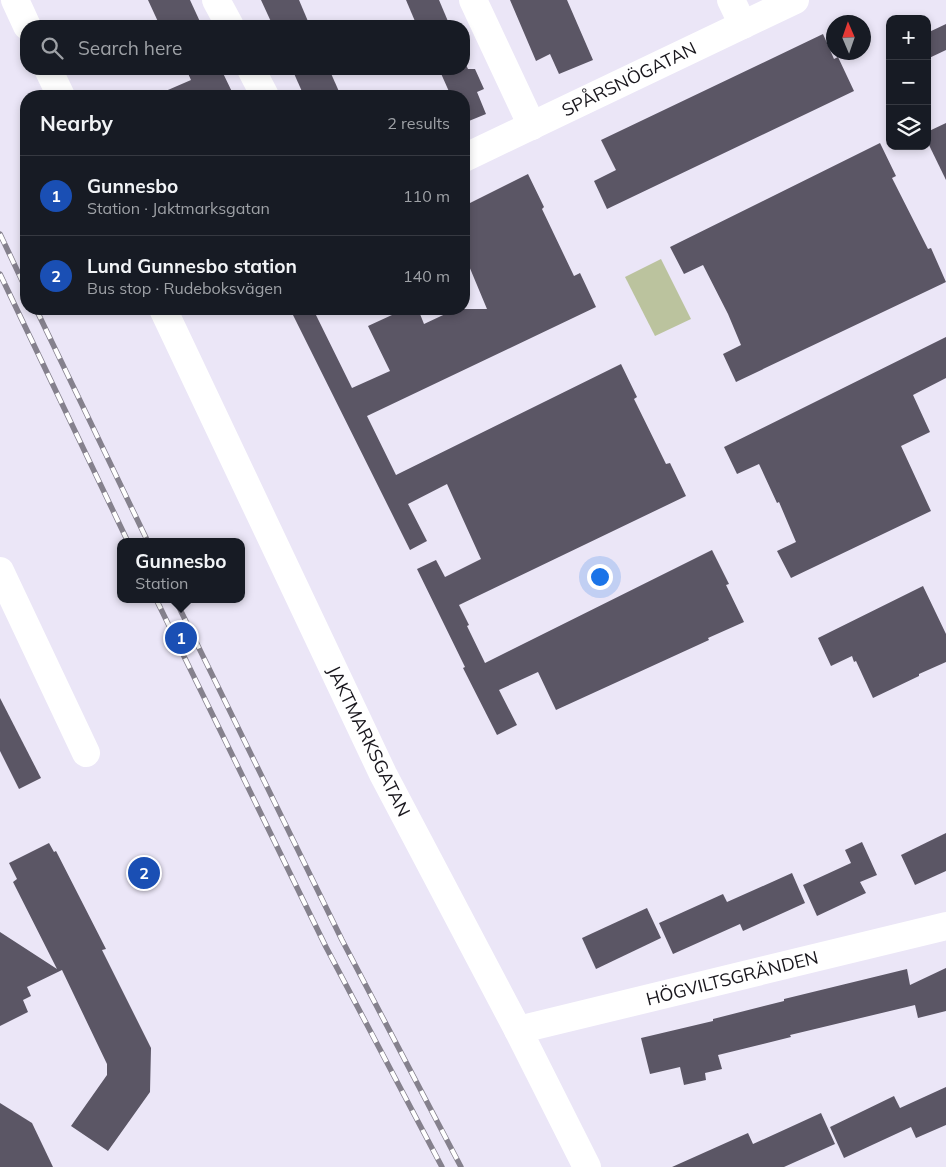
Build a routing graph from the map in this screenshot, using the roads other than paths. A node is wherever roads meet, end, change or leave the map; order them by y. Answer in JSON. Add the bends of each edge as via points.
{"nodes":[{"id":1,"x":15,"y":0,"type":"edge"},
{"id":2,"x":216,"y":0,"type":"edge"},
{"id":3,"x":473,"y":0,"type":"edge"},
{"id":4,"x":730,"y":0,"type":"edge"},
{"id":5,"x":795,"y":0,"type":"edge"},
{"id":6,"x":25,"y":20,"type":"edge"},
{"id":7,"x":227,"y":20,"type":"edge"},
{"id":8,"x":743,"y":25,"type":"junction"},
{"id":9,"x":51,"y":75,"type":"edge"},
{"id":10,"x":254,"y":75,"type":"edge"},
{"id":11,"x":58,"y":90,"type":"edge"},
{"id":12,"x":262,"y":90,"type":"edge"},
{"id":13,"x":532,"y":126,"type":"junction"},
{"id":14,"x":470,"y":155,"type":"edge"},
{"id":15,"x":167,"y":315,"type":"edge"},
{"id":16,"x":0,"y":571,"type":"edge"},
{"id":17,"x":86,"y":753,"type":"dead end"},
{"id":18,"x":946,"y":926,"type":"edge"},
{"id":19,"x":518,"y":1030,"type":"junction"},
{"id":20,"x":587,"y":1167,"type":"edge"}],
"edges":[{"from":1,"to":6,"type":"street"},
{"from":2,"to":7,"type":"street"},
{"from":3,"to":13,"type":"street"},
{"from":4,"to":8,"type":"street"},
{"from":5,"to":8,"type":"street","name":"SPÅRSNÖGATAN"},
{"from":8,"to":13,"type":"street","name":"SPÅRSNÖGATAN"},
{"from":9,"to":11,"type":"street"},
{"from":10,"to":12,"type":"street"},
{"from":13,"to":14,"type":"street","name":"SPÅRSNÖGATAN"},
{"from":15,"to":19,"type":"street","name":"JAKTMARKSGATAN","via":[[383,774]]},
{"from":16,"to":17,"type":"street"},
{"from":18,"to":19,"type":"street","name":"HÖGVILTSGRÄNDEN"},
{"from":19,"to":20,"type":"street","name":"JAKTMARKSGATAN"}]}
